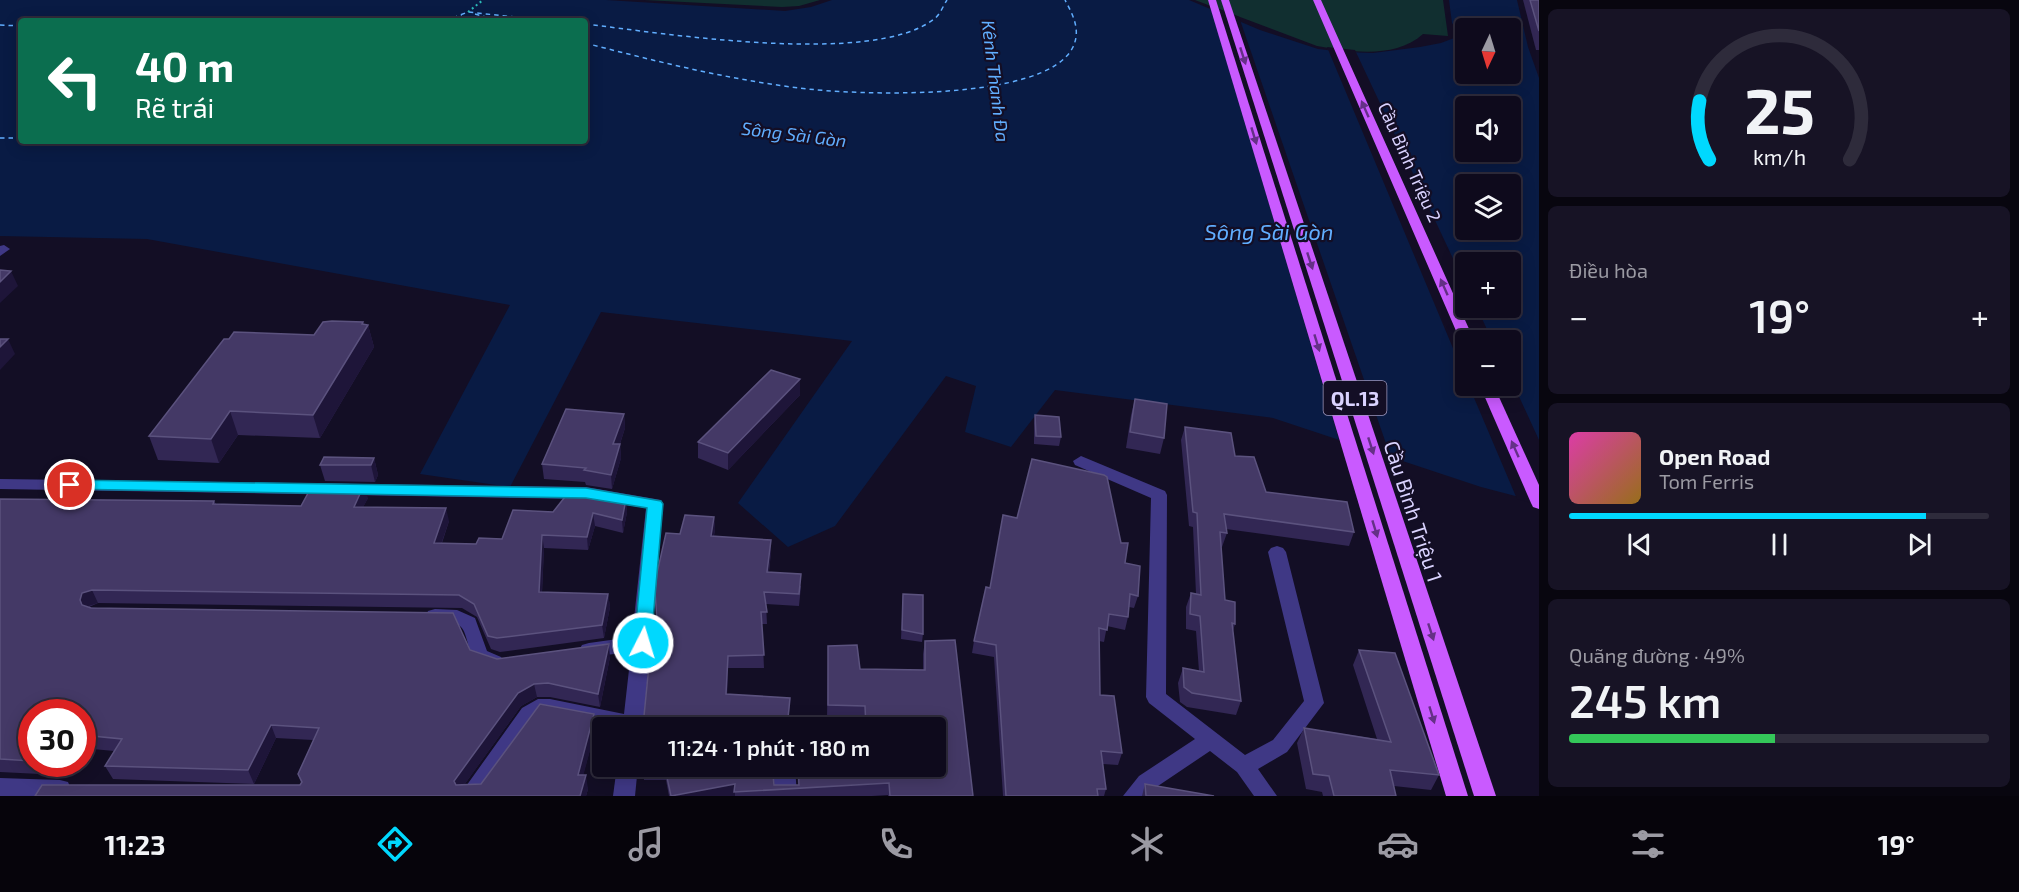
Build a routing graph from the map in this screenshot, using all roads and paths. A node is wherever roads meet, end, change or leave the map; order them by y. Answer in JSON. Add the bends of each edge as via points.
{"nodes":[{"id":1,"x":483,"y":0,"type":"edge"},
{"id":2,"x":1212,"y":0,"type":"edge"},
{"id":3,"x":1225,"y":0,"type":"edge"},
{"id":4,"x":1317,"y":0,"type":"edge"},
{"id":5,"x":468,"y":12,"type":"dead end"},
{"id":6,"x":1463,"y":330,"type":"edge"},
{"id":7,"x":1491,"y":396,"type":"edge"},
{"id":8,"x":1081,"y":461,"type":"dead end"},
{"id":9,"x":0,"y":484,"type":"edge"},
{"id":10,"x":1539,"y":503,"type":"edge"},
{"id":11,"x":1277,"y":552,"type":"dead end"},
{"id":12,"x":417,"y":616,"type":"edge"},
{"id":13,"x":643,"y":643,"type":"junction"},
{"id":14,"x":573,"y":652,"type":"edge"},
{"id":15,"x":515,"y":660,"type":"edge"},
{"id":16,"x":594,"y":717,"type":"edge"},
{"id":17,"x":634,"y":717,"type":"edge"},
{"id":18,"x":1211,"y":740,"type":"junction"},
{"id":19,"x":1244,"y":766,"type":"junction"},
{"id":20,"x":627,"y":777,"type":"edge"},
{"id":21,"x":785,"y":777,"type":"edge"},
{"id":22,"x":0,"y":787,"type":"edge"},
{"id":23,"x":82,"y":790,"type":"edge"},
{"id":24,"x":470,"y":796,"type":"edge"},
{"id":25,"x":624,"y":796,"type":"edge"},
{"id":26,"x":786,"y":796,"type":"edge"},
{"id":27,"x":1134,"y":796,"type":"edge"},
{"id":28,"x":1266,"y":796,"type":"edge"},
{"id":29,"x":1457,"y":796,"type":"edge"},
{"id":30,"x":1485,"y":796,"type":"edge"}],
"edges":[{"from":1,"to":5,"type":"path"},
{"from":2,"to":29,"type":"main road","name":"Cầu Bình Triệu 1","number":"QL.13","one_way":true},
{"from":3,"to":30,"type":"main road","name":"Cầu Bình Triệu 1","number":"QL.13","one_way":true},
{"from":6,"to":4,"type":"main road","name":"Cầu Bình Triệu 2","one_way":true},
{"from":10,"to":7,"type":"main road","one_way":true},
{"from":8,"to":18,"type":"street","via":[[1159,495],[1156,697]]},
{"from":9,"to":13,"type":"street","via":[[586,493],[655,504]]},
{"from":11,"to":19,"type":"street","via":[[1314,703],[1280,746]]},
{"from":12,"to":15,"type":"street","via":[[462,617],[469,622],[480,656],[487,662]]},
{"from":13,"to":14,"type":"street"},
{"from":13,"to":17,"type":"street"},
{"from":16,"to":24,"type":"street","via":[[538,707]]},
{"from":18,"to":19,"type":"street"},
{"from":18,"to":27,"type":"street","via":[[1147,782]]},
{"from":19,"to":28,"type":"street"},
{"from":20,"to":25,"type":"street"},
{"from":21,"to":26,"type":"street"},
{"from":22,"to":23,"type":"street"}]}
